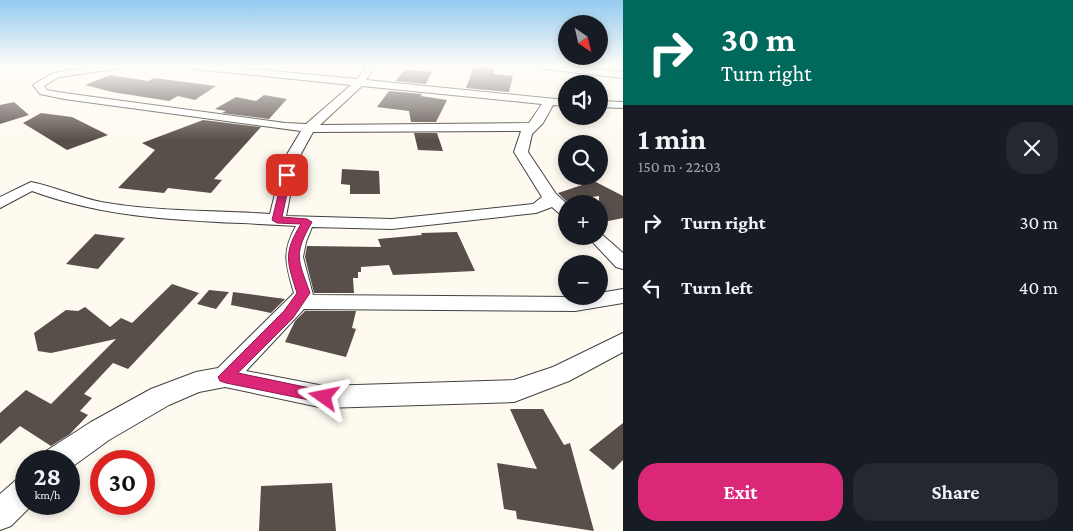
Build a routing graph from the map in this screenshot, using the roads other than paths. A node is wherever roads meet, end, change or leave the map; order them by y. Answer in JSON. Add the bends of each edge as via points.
{"nodes":[{"id":1,"x":43,"y":91,"type":"edge"},
{"id":2,"x":350,"y":91,"type":"edge"},
{"id":3,"x":433,"y":91,"type":"edge"},
{"id":4,"x":548,"y":103,"type":"junction"},
{"id":5,"x":558,"y":103,"type":"edge"},
{"id":6,"x":608,"y":104,"type":"edge"},
{"id":7,"x":623,"y":105,"type":"edge"},
{"id":8,"x":530,"y":127,"type":"junction"},
{"id":9,"x":309,"y":128,"type":"junction"},
{"id":10,"x":550,"y":197,"type":"junction"},
{"id":11,"x":0,"y":203,"type":"edge"},
{"id":12,"x":558,"y":204,"type":"edge"},
{"id":13,"x":277,"y":220,"type":"junction"},
{"id":14,"x":307,"y":222,"type":"junction"},
{"id":15,"x":604,"y":245,"type":"edge"},
{"id":16,"x":623,"y":263,"type":"edge"},
{"id":17,"x":623,"y":296,"type":"edge"},
{"id":18,"x":299,"y":302,"type":"junction"},
{"id":19,"x":623,"y":342,"type":"edge"},
{"id":20,"x":226,"y":377,"type":"junction"},
{"id":21,"x":72,"y":450,"type":"edge"},
{"id":22,"x":15,"y":501,"type":"edge"},
{"id":23,"x":0,"y":515,"type":"edge"}],
"edges":[{"from":1,"to":9,"type":"street","via":[[254,124]]},
{"from":2,"to":9,"type":"street"},
{"from":3,"to":4,"type":"street"},
{"from":4,"to":5,"type":"street"},
{"from":4,"to":8,"type":"street","via":[[540,121]]},
{"from":6,"to":7,"type":"street"},
{"from":8,"to":9,"type":"street"},
{"from":8,"to":10,"type":"street","via":[[522,142],[522,152]]},
{"from":9,"to":13,"type":"street","via":[[290,161]]},
{"from":10,"to":12,"type":"street"},
{"from":10,"to":14,"type":"street","via":[[547,203],[536,208],[392,224]]},
{"from":11,"to":13,"type":"street","via":[[31,186],[73,201],[104,207],[191,217]]},
{"from":13,"to":14,"type":"street"},
{"from":14,"to":18,"type":"street","via":[[292,252],[304,293]]},
{"from":15,"to":16,"type":"street"},
{"from":17,"to":18,"type":"street","via":[[575,304]]},
{"from":18,"to":20,"type":"street"},
{"from":19,"to":20,"type":"street","via":[[561,374],[514,391],[324,397]]},
{"from":20,"to":21,"type":"street","via":[[196,382],[160,397]]},
{"from":22,"to":23,"type":"street"}]}
